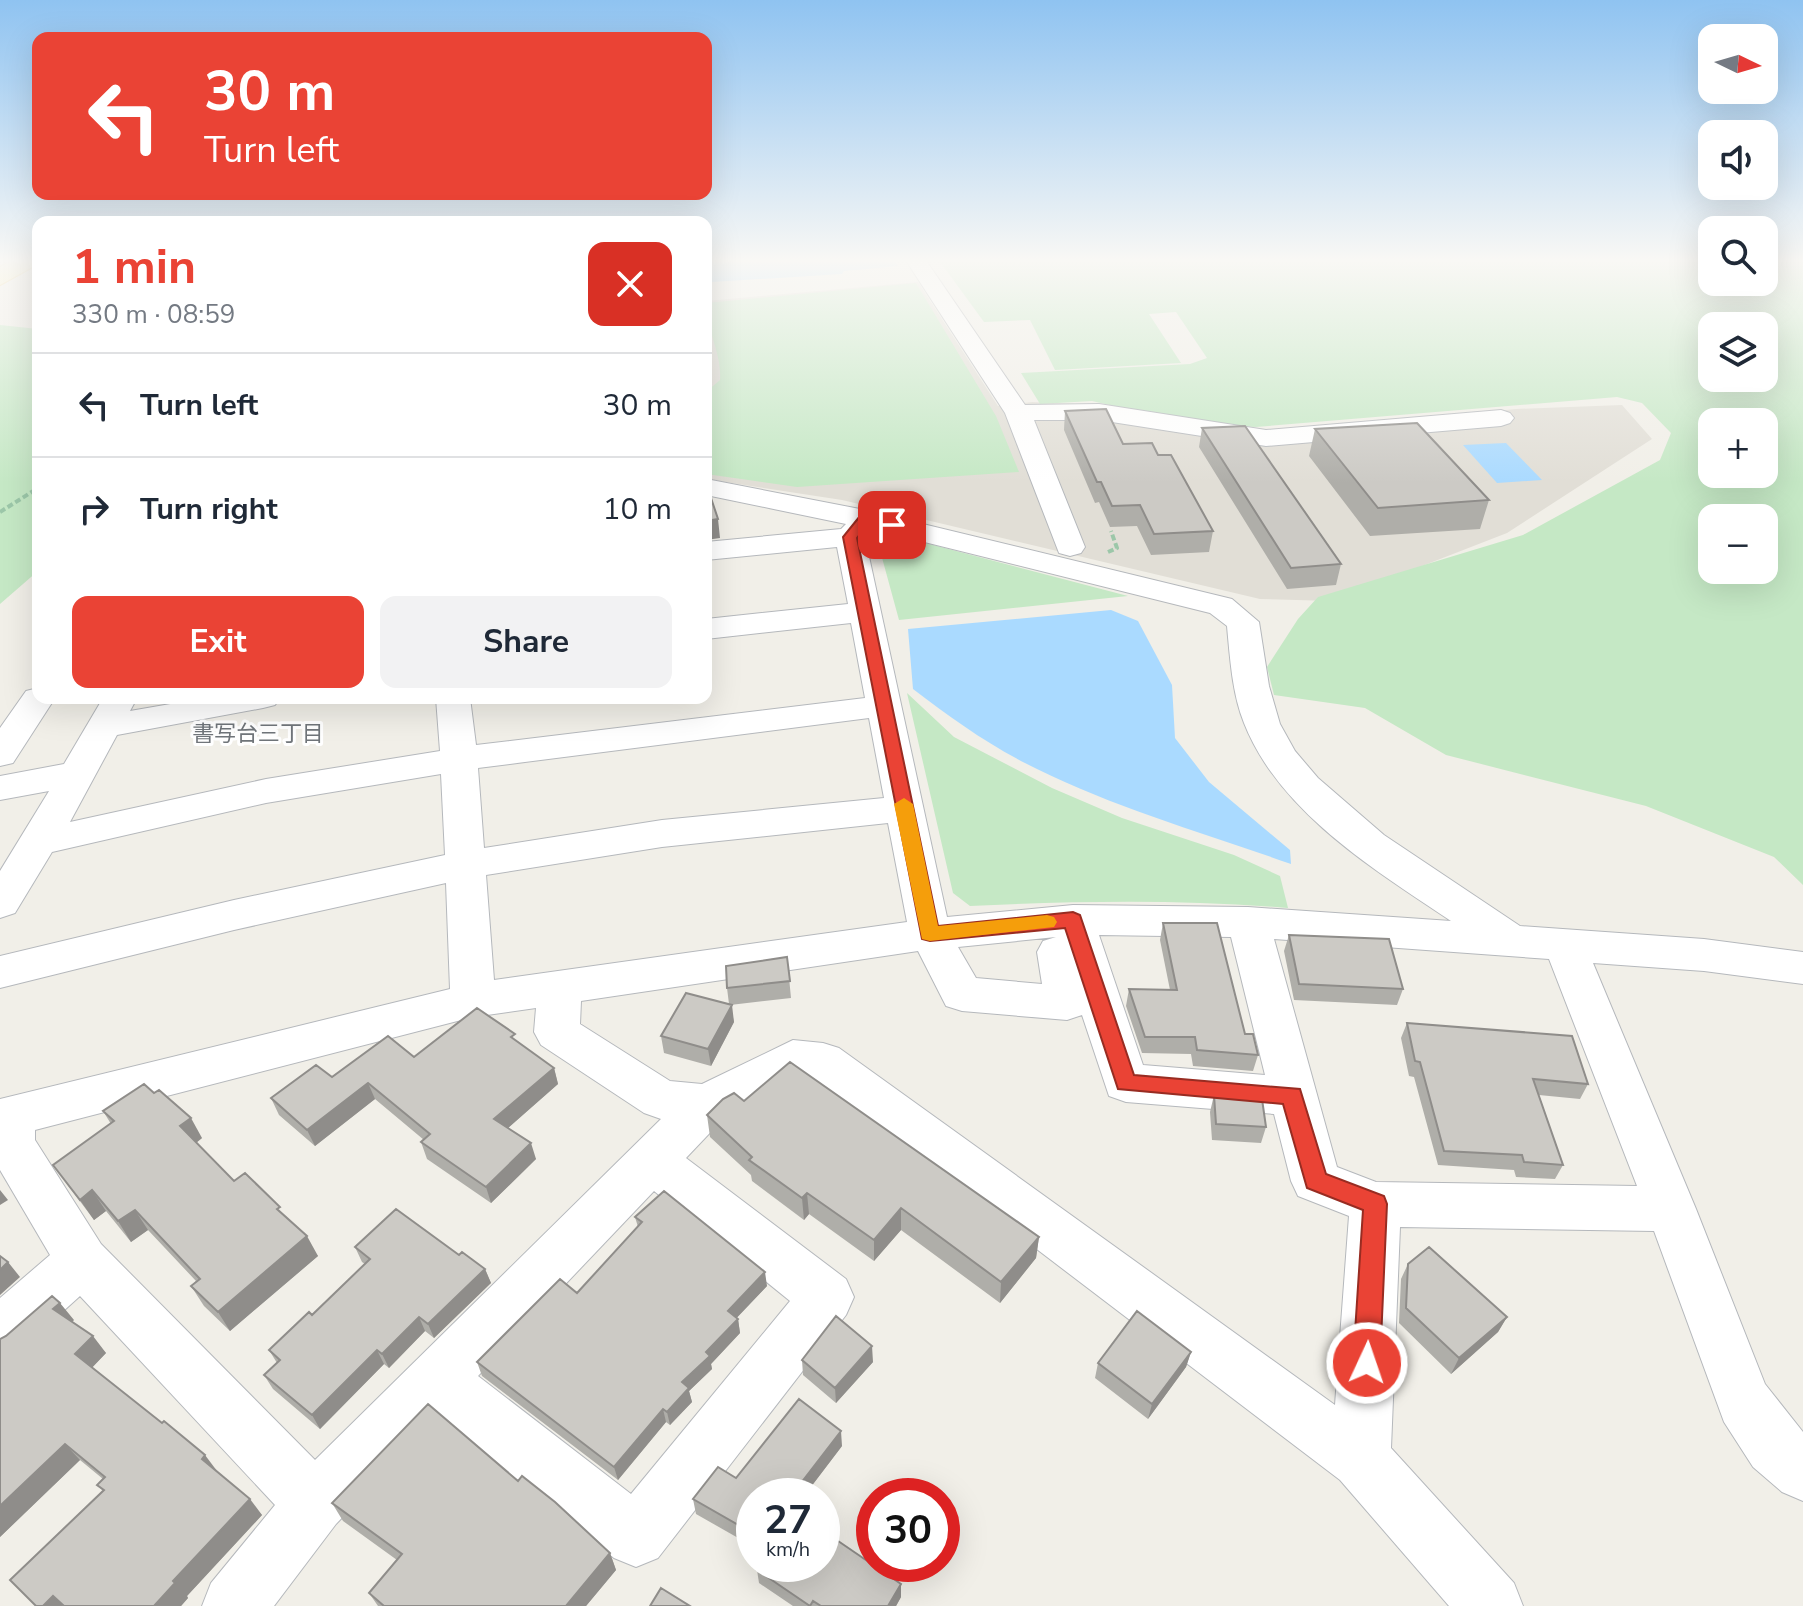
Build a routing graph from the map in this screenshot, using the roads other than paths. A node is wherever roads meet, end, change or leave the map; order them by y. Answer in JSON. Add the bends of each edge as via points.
{"nodes":[{"id":1,"x":965,"y":334,"type":"edge"},
{"id":2,"x":1018,"y":413,"type":"junction"},
{"id":3,"x":1501,"y":418,"type":"dead end"},
{"id":4,"x":712,"y":489,"type":"edge"},
{"id":5,"x":858,"y":528,"type":"junction"},
{"id":6,"x":1070,"y":547,"type":"dead end"},
{"id":7,"x":712,"y":550,"type":"edge"},
{"id":8,"x":865,"y":612,"type":"junction"},
{"id":9,"x":712,"y":628,"type":"edge"},
{"id":10,"x":34,"y":704,"type":"edge"},
{"id":11,"x":198,"y":704,"type":"edge"},
{"id":12,"x":454,"y":704,"type":"edge"},
{"id":13,"x":884,"y":706,"type":"junction"},
{"id":14,"x":112,"y":712,"type":"edge"},
{"id":15,"x":0,"y":755,"type":"edge"},
{"id":16,"x":459,"y":759,"type":"junction"},
{"id":17,"x":75,"y":774,"type":"junction"},
{"id":18,"x":0,"y":788,"type":"edge"},
{"id":19,"x":904,"y":809,"type":"junction"},
{"id":20,"x":39,"y":842,"type":"junction"},
{"id":21,"x":466,"y":865,"type":"junction"},
{"id":22,"x":0,"y":903,"type":"edge"},
{"id":23,"x":1248,"y":922,"type":"junction"},
{"id":24,"x":930,"y":934,"type":"junction"},
{"id":25,"x":1078,"y":935,"type":"junction"},
{"id":26,"x":1509,"y":941,"type":"junction"},
{"id":27,"x":1564,"y":944,"type":"junction"},
{"id":28,"x":1803,"y":968,"type":"edge"},
{"id":29,"x":0,"y":972,"type":"edge"},
{"id":30,"x":560,"y":987,"type":"junction"},
{"id":31,"x":473,"y":1000,"type":"junction"},
{"id":32,"x":1292,"y":1096,"type":"junction"},
{"id":33,"x":707,"y":1104,"type":"junction"},
{"id":34,"x":6,"y":1117,"type":"edge"},
{"id":35,"x":652,"y":1160,"type":"junction"},
{"id":36,"x":1375,"y":1204,"type":"junction"},
{"id":37,"x":1671,"y":1209,"type":"junction"},
{"id":38,"x":82,"y":1261,"type":"junction"},
{"id":39,"x":0,"y":1333,"type":"edge"},
{"id":40,"x":437,"y":1379,"type":"junction"},
{"id":41,"x":1361,"y":1459,"type":"junction"},
{"id":42,"x":1803,"y":1471,"type":"edge"},
{"id":43,"x":315,"y":1503,"type":"junction"},
{"id":44,"x":234,"y":1606,"type":"edge"},
{"id":45,"x":1491,"y":1606,"type":"edge"}],
"edges":[{"from":1,"to":2,"type":"street"},
{"from":2,"to":3,"type":"street","via":[[1099,412],[1266,438]]},
{"from":2,"to":6,"type":"street"},
{"from":4,"to":5,"type":"street"},
{"from":5,"to":7,"type":"street"},
{"from":5,"to":8,"type":"street"},
{"from":5,"to":26,"type":"street","via":[[1221,606],[1243,622],[1248,673],[1263,726],[1291,774],[1340,822]]},
{"from":8,"to":9,"type":"street"},
{"from":8,"to":13,"type":"street"},
{"from":10,"to":15,"type":"street"},
{"from":11,"to":14,"type":"street"},
{"from":12,"to":16,"type":"street"},
{"from":13,"to":16,"type":"street"},
{"from":13,"to":19,"type":"street"},
{"from":14,"to":17,"type":"street"},
{"from":16,"to":20,"type":"street","via":[[266,791]]},
{"from":16,"to":21,"type":"street"},
{"from":17,"to":18,"type":"street"},
{"from":17,"to":20,"type":"street"},
{"from":19,"to":21,"type":"street","via":[[627,838]]},
{"from":19,"to":24,"type":"street"},
{"from":20,"to":22,"type":"street"},
{"from":21,"to":29,"type":"street"},
{"from":21,"to":31,"type":"street"},
{"from":23,"to":25,"type":"street"},
{"from":23,"to":26,"type":"street"},
{"from":23,"to":32,"type":"street"},
{"from":24,"to":25,"type":"street"},
{"from":24,"to":25,"type":"street","via":[[962,994],[1067,1003],[1058,952]]},
{"from":24,"to":30,"type":"street"},
{"from":25,"to":32,"type":"street","via":[[1126,1083]]},
{"from":26,"to":27,"type":"street"},
{"from":27,"to":28,"type":"street"},
{"from":27,"to":37,"type":"street"},
{"from":30,"to":31,"type":"street"},
{"from":30,"to":33,"type":"street","via":[[557,1032],[661,1099]]},
{"from":31,"to":34,"type":"street"},
{"from":32,"to":36,"type":"street","via":[[1316,1181]]},
{"from":33,"to":35,"type":"street"},
{"from":33,"to":41,"type":"street","via":[[793,1058],[823,1061]]},
{"from":34,"to":38,"type":"street","via":[[10,1143]]},
{"from":35,"to":40,"type":"street"},
{"from":35,"to":40,"type":"street","via":[[827,1297],[636,1536]]},
{"from":36,"to":37,"type":"street"},
{"from":36,"to":41,"type":"street"},
{"from":37,"to":42,"type":"street","via":[[1744,1402],[1774,1446]]},
{"from":38,"to":39,"type":"street"},
{"from":38,"to":43,"type":"street"},
{"from":40,"to":43,"type":"street"},
{"from":41,"to":45,"type":"street"},
{"from":43,"to":44,"type":"street"}]}
